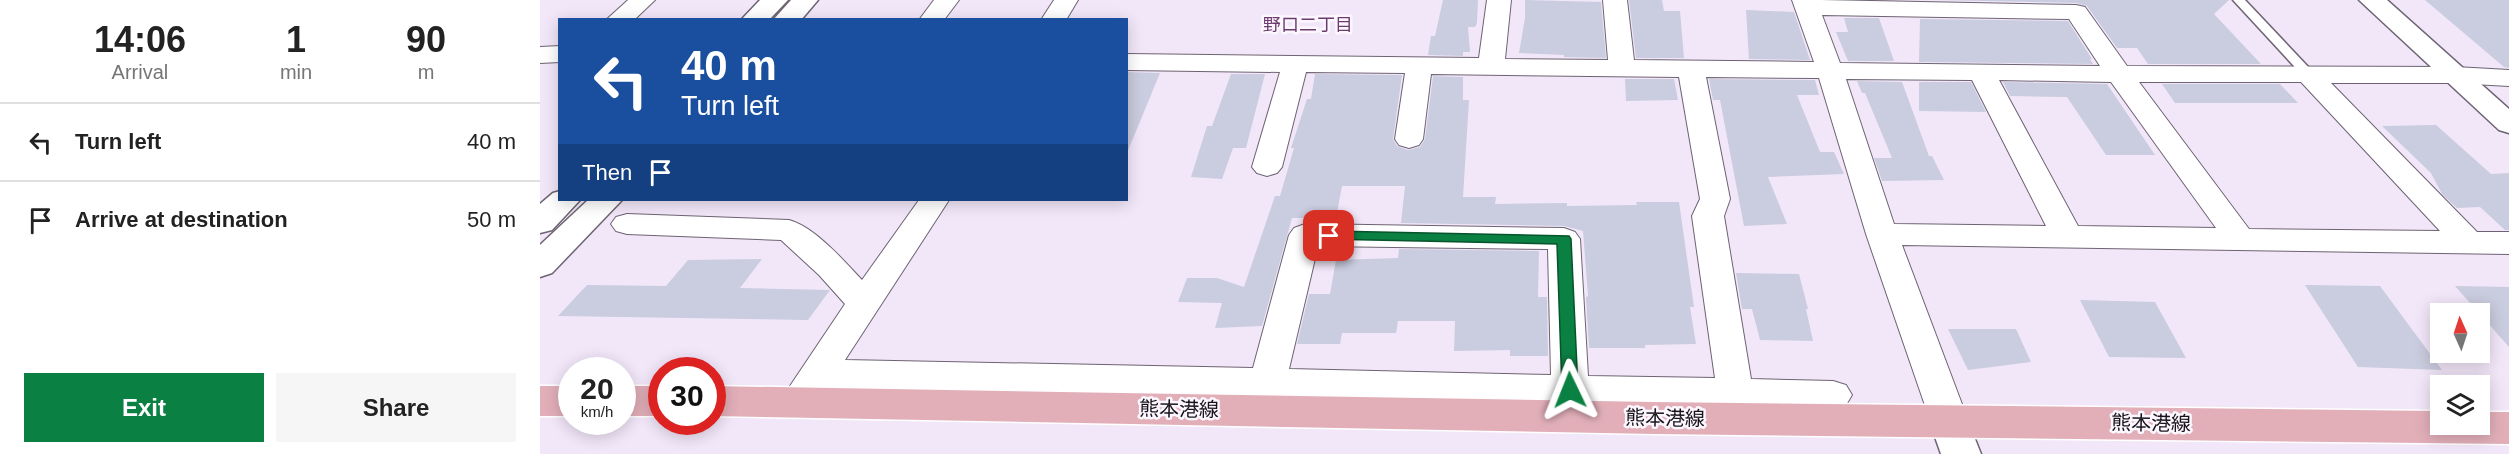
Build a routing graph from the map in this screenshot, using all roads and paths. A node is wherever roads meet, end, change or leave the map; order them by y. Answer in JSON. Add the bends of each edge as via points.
{"nodes":[{"id":1,"x":642,"y":0,"type":"edge"},
{"id":2,"x":775,"y":0,"type":"edge"},
{"id":3,"x":805,"y":0,"type":"edge"},
{"id":4,"x":947,"y":0,"type":"edge"},
{"id":5,"x":1066,"y":0,"type":"edge"},
{"id":6,"x":1498,"y":0,"type":"edge"},
{"id":7,"x":1615,"y":0,"type":"edge"},
{"id":8,"x":2239,"y":0,"type":"edge"},
{"id":9,"x":2372,"y":0,"type":"edge"},
{"id":10,"x":1805,"y":3,"type":"edge"},
{"id":11,"x":620,"y":18,"type":"edge"},
{"id":12,"x":756,"y":18,"type":"edge"},
{"id":13,"x":788,"y":18,"type":"edge"},
{"id":14,"x":933,"y":18,"type":"edge"},
{"id":15,"x":1054,"y":18,"type":"edge"},
{"id":16,"x":558,"y":54,"type":"edge"},
{"id":17,"x":540,"y":55,"type":"edge"},
{"id":18,"x":1128,"y":62,"type":"edge"},
{"id":19,"x":1296,"y":64,"type":"junction"},
{"id":20,"x":1419,"y":65,"type":"junction"},
{"id":21,"x":1491,"y":66,"type":"junction"},
{"id":22,"x":1622,"y":68,"type":"junction"},
{"id":23,"x":1691,"y":69,"type":"junction"},
{"id":24,"x":1830,"y":70,"type":"junction"},
{"id":25,"x":1981,"y":72,"type":"junction"},
{"id":26,"x":2119,"y":74,"type":"junction"},
{"id":27,"x":2309,"y":75,"type":"junction"},
{"id":28,"x":2455,"y":75,"type":"junction"},
{"id":29,"x":2509,"y":78,"type":"edge"},
{"id":30,"x":2509,"y":124,"type":"edge"},
{"id":31,"x":1409,"y":139,"type":"dead end"},
{"id":32,"x":1267,"y":167,"type":"dead end"},
{"id":33,"x":563,"y":201,"type":"edge"},
{"id":34,"x":605,"y":201,"type":"edge"},
{"id":35,"x":933,"y":201,"type":"edge"},
{"id":36,"x":540,"y":222,"type":"edge"},
{"id":37,"x":627,"y":224,"type":"dead end"},
{"id":38,"x":1882,"y":234,"type":"junction"},
{"id":39,"x":2068,"y":237,"type":"junction"},
{"id":40,"x":2241,"y":240,"type":"junction"},
{"id":41,"x":2469,"y":243,"type":"junction"},
{"id":42,"x":2509,"y":243,"type":"edge"},
{"id":43,"x":540,"y":265,"type":"edge"},
{"id":44,"x":864,"y":303,"type":"junction"},
{"id":45,"x":1267,"y":383,"type":"junction"},
{"id":46,"x":808,"y":387,"type":"junction"},
{"id":47,"x":1570,"y":390,"type":"junction"},
{"id":48,"x":1735,"y":393,"type":"junction"},
{"id":49,"x":1833,"y":395,"type":"dead end"},
{"id":50,"x":726,"y":399,"type":"edge"},
{"id":51,"x":540,"y":401,"type":"edge"},
{"id":52,"x":558,"y":401,"type":"edge"},
{"id":53,"x":2509,"y":428,"type":"edge"},
{"id":54,"x":1955,"y":437,"type":"edge"}],
"edges":[{"from":1,"to":11,"type":"street"},
{"from":2,"to":12,"type":"street"},
{"from":3,"to":13,"type":"street"},
{"from":4,"to":14,"type":"street"},
{"from":5,"to":15,"type":"street"},
{"from":6,"to":21,"type":"street"},
{"from":7,"to":22,"type":"street"},
{"from":8,"to":27,"type":"lane"},
{"from":9,"to":28,"type":"street"},
{"from":10,"to":24,"type":"street"},
{"from":10,"to":26,"type":"street","via":[[2076,12]]},
{"from":16,"to":17,"type":"street"},
{"from":18,"to":19,"type":"street"},
{"from":19,"to":20,"type":"street"},
{"from":19,"to":32,"type":"street"},
{"from":20,"to":21,"type":"street"},
{"from":20,"to":31,"type":"street"},
{"from":21,"to":22,"type":"street"},
{"from":22,"to":23,"type":"street"},
{"from":23,"to":24,"type":"street"},
{"from":23,"to":48,"type":"street","via":[[1715,199],[1708,216]]},
{"from":24,"to":25,"type":"street"},
{"from":24,"to":38,"type":"street"},
{"from":25,"to":26,"type":"street"},
{"from":25,"to":39,"type":"street"},
{"from":26,"to":27,"type":"street"},
{"from":26,"to":40,"type":"street"},
{"from":27,"to":28,"type":"street"},
{"from":27,"to":41,"type":"street"},
{"from":28,"to":29,"type":"street"},
{"from":28,"to":30,"type":"street"},
{"from":33,"to":36,"type":"street"},
{"from":34,"to":43,"type":"street"},
{"from":35,"to":44,"type":"street"},
{"from":37,"to":44,"type":"street","via":[[789,230]]},
{"from":38,"to":39,"type":"street"},
{"from":38,"to":54,"type":"street"},
{"from":39,"to":40,"type":"street"},
{"from":40,"to":41,"type":"street"},
{"from":41,"to":42,"type":"street"},
{"from":44,"to":46,"type":"street"},
{"from":45,"to":46,"type":"street"},
{"from":45,"to":47,"type":"street"},
{"from":45,"to":47,"type":"street","via":[[1305,235],[1564,239]]},
{"from":46,"to":50,"type":"main road","name":"熊本港線"},
{"from":46,"to":54,"type":"main road","name":"熊本港線","via":[[1654,418]]},
{"from":47,"to":48,"type":"street"},
{"from":48,"to":49,"type":"street"},
{"from":51,"to":52,"type":"main road"},
{"from":53,"to":54,"type":"main road","name":"熊本港線"}]}
